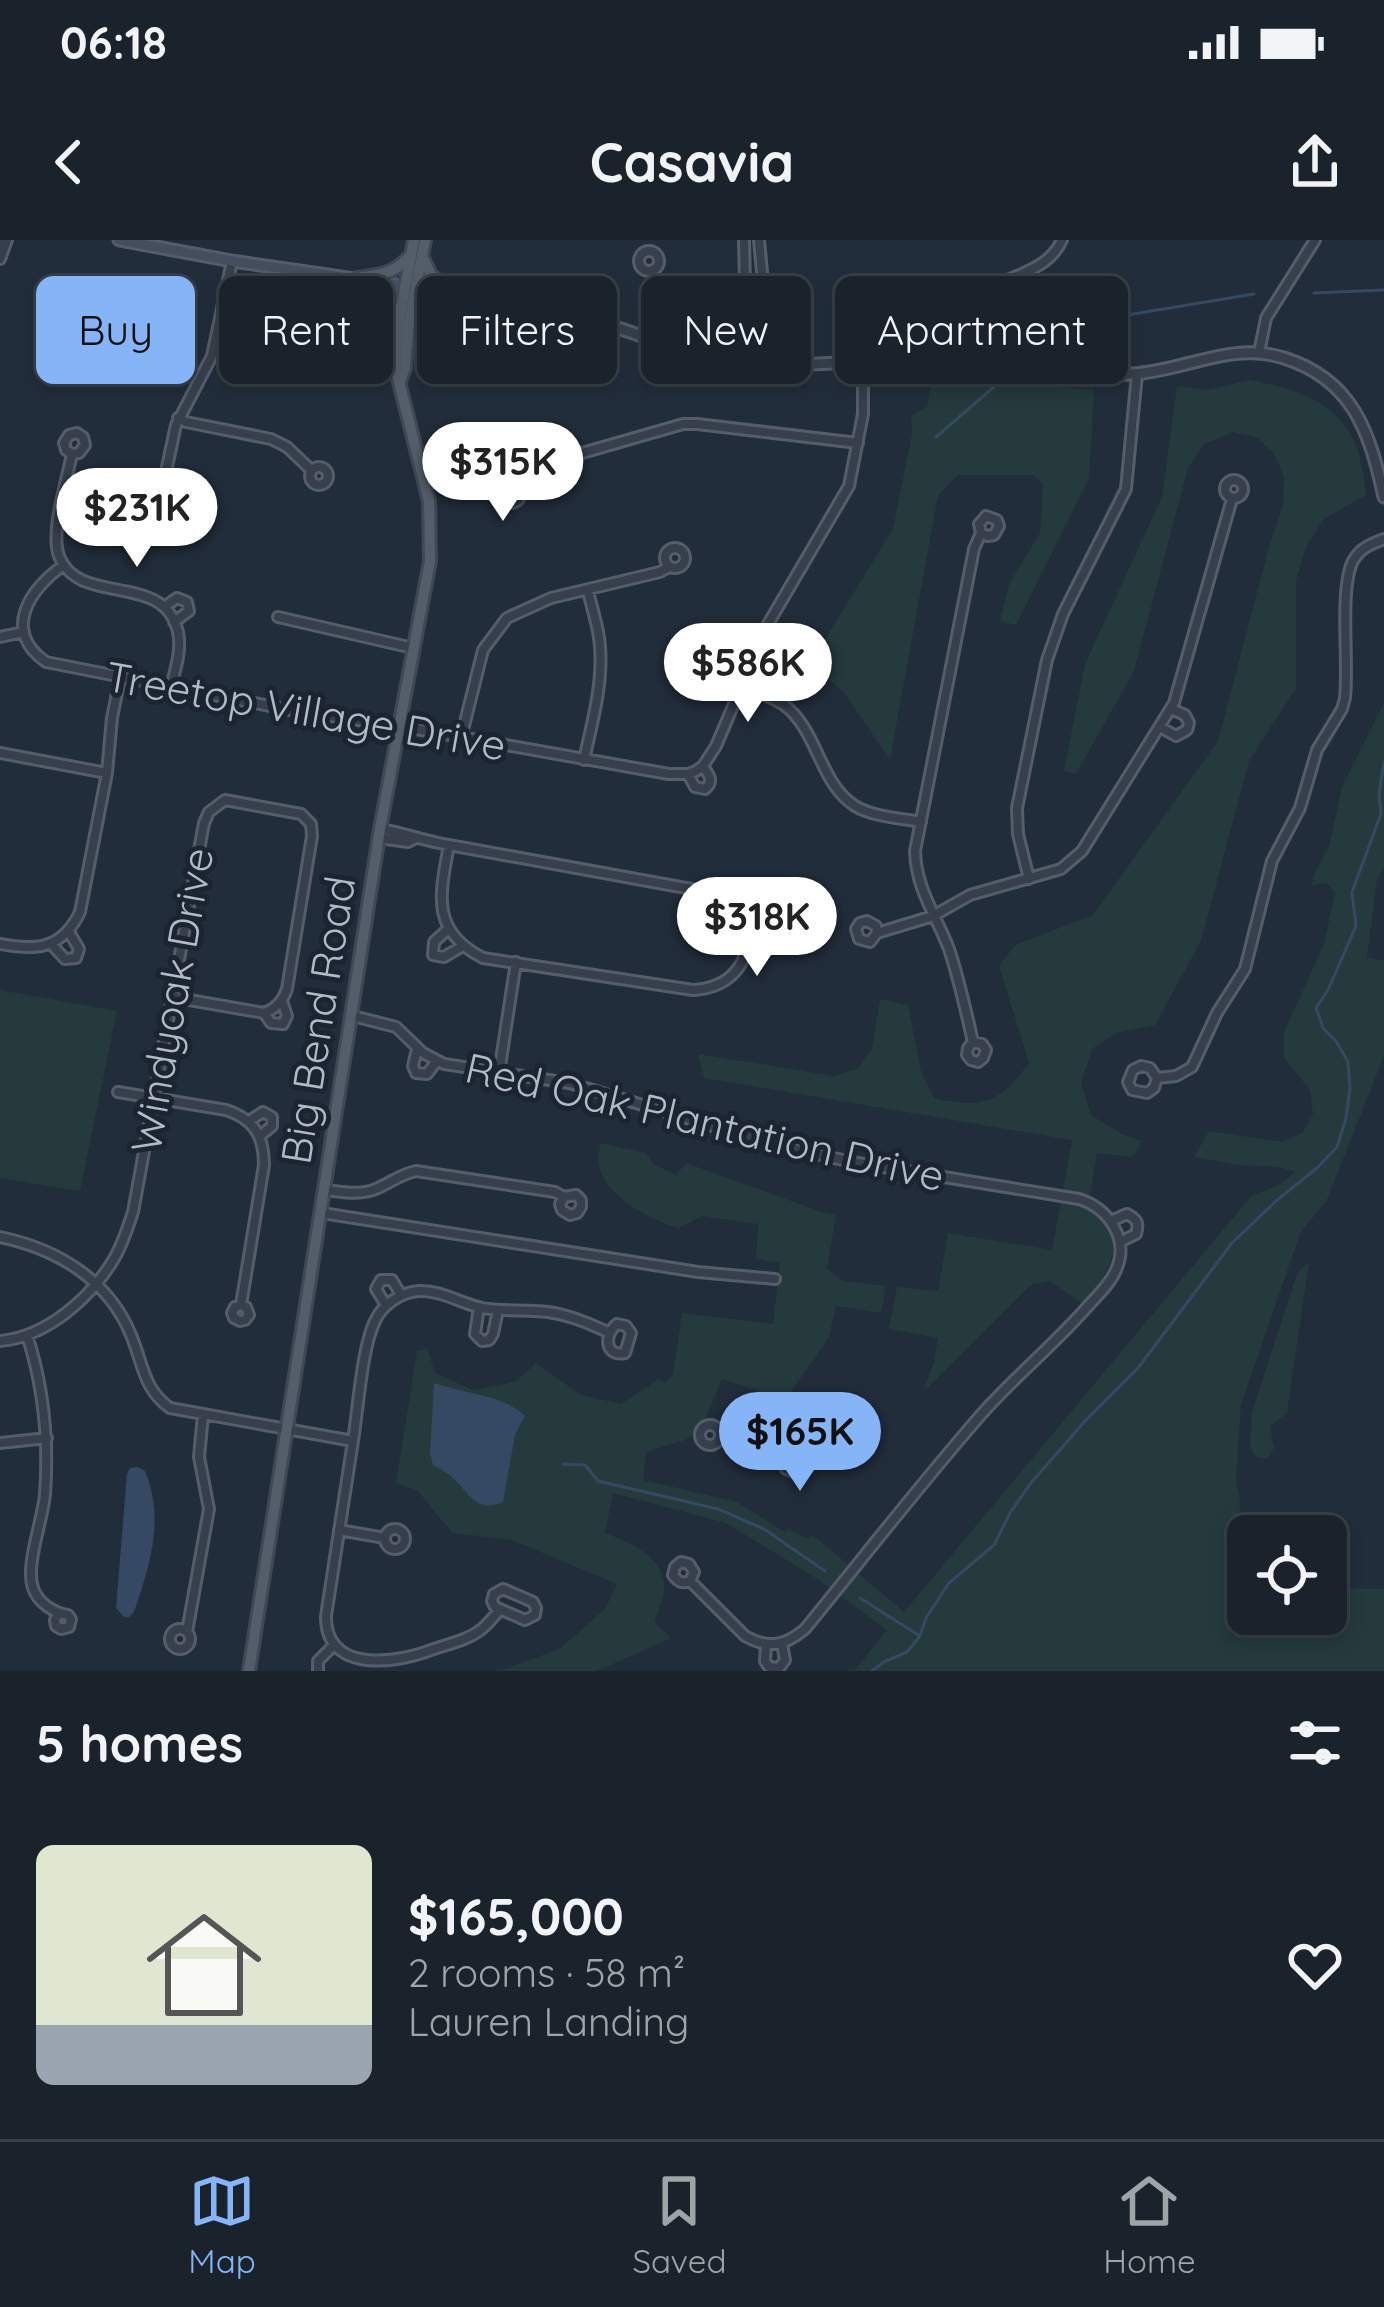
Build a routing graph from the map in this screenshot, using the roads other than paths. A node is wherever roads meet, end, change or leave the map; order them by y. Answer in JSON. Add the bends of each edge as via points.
{"nodes":[{"id":1,"x":119,"y":240,"type":"edge"},
{"id":2,"x":414,"y":240,"type":"edge"},
{"id":3,"x":424,"y":240,"type":"edge"},
{"id":4,"x":658,"y":240,"type":"edge"},
{"id":5,"x":744,"y":240,"type":"edge"},
{"id":6,"x":759,"y":240,"type":"edge"},
{"id":7,"x":1062,"y":240,"type":"edge"},
{"id":8,"x":1315,"y":240,"type":"edge"},
{"id":9,"x":2,"y":241,"type":"edge"},
{"id":10,"x":656,"y":254,"type":"dead end"},
{"id":11,"x":417,"y":255,"type":"junction"},
{"id":12,"x":0,"y":258,"type":"edge"},
{"id":13,"x":232,"y":261,"type":"junction"},
{"id":14,"x":342,"y":276,"type":"edge"},
{"id":15,"x":367,"y":276,"type":"edge"},
{"id":16,"x":432,"y":276,"type":"edge"},
{"id":17,"x":745,"y":276,"type":"edge"},
{"id":18,"x":762,"y":276,"type":"edge"},
{"id":19,"x":1013,"y":276,"type":"edge"},
{"id":20,"x":393,"y":284,"type":"edge"},
{"id":21,"x":411,"y":287,"type":"junction"},
{"id":22,"x":417,"y":288,"type":"edge"},
{"id":23,"x":393,"y":306,"type":"edge"},
{"id":24,"x":417,"y":311,"type":"edge"},
{"id":25,"x":404,"y":321,"type":"junction"},
{"id":26,"x":617,"y":328,"type":"edge"},
{"id":27,"x":1259,"y":353,"type":"junction"},
{"id":28,"x":835,"y":363,"type":"edge"},
{"id":29,"x":1128,"y":373,"type":"edge"},
{"id":30,"x":1137,"y":374,"type":"junction"},
{"id":31,"x":863,"y":384,"type":"edge"},
{"id":32,"x":178,"y":418,"type":"junction"},
{"id":33,"x":858,"y":442,"type":"junction"},
{"id":34,"x":72,"y":454,"type":"dead end"},
{"id":35,"x":311,"y":470,"type":"dead end"},
{"id":36,"x":168,"y":481,"type":"dead end"},
{"id":37,"x":516,"y":484,"type":"dead end"},
{"id":38,"x":1384,"y":497,"type":"edge"},
{"id":39,"x":1232,"y":499,"type":"dead end"},
{"id":40,"x":981,"y":533,"type":"dead end"},
{"id":41,"x":1384,"y":539,"type":"edge"},
{"id":42,"x":64,"y":565,"type":"junction"},
{"id":43,"x":669,"y":567,"type":"dead end"},
{"id":44,"x":588,"y":590,"type":"junction"},
{"id":45,"x":164,"y":607,"type":"junction"},
{"id":46,"x":278,"y":617,"type":"dead end"},
{"id":47,"x":174,"y":622,"type":"junction"},
{"id":48,"x":24,"y":632,"type":"junction"},
{"id":49,"x":0,"y":637,"type":"edge"},
{"id":50,"x":413,"y":648,"type":"junction"},
{"id":51,"x":120,"y":678,"type":"junction"},
{"id":52,"x":740,"y":685,"type":"junction"},
{"id":53,"x":171,"y":687,"type":"junction"},
{"id":54,"x":1171,"y":709,"type":"junction"},
{"id":55,"x":399,"y":726,"type":"junction"},
{"id":56,"x":1160,"y":727,"type":"junction"},
{"id":57,"x":461,"y":738,"type":"junction"},
{"id":58,"x":0,"y":753,"type":"edge"},
{"id":59,"x":584,"y":760,"type":"junction"},
{"id":60,"x":703,"y":766,"type":"junction"},
{"id":61,"x":107,"y":773,"type":"junction"},
{"id":62,"x":688,"y":774,"type":"junction"},
{"id":63,"x":921,"y":822,"type":"junction"},
{"id":64,"x":379,"y":833,"type":"junction"},
{"id":65,"x":449,"y":845,"type":"junction"},
{"id":66,"x":1030,"y":879,"type":"junction"},
{"id":67,"x":731,"y":904,"type":"junction"},
{"id":68,"x":933,"y":916,"type":"junction"},
{"id":69,"x":741,"y":917,"type":"junction"},
{"id":70,"x":448,"y":929,"type":"junction"},
{"id":71,"x":68,"y":930,"type":"junction"},
{"id":72,"x":877,"y":933,"type":"dead end"},
{"id":73,"x":0,"y":944,"type":"edge"},
{"id":74,"x":51,"y":944,"type":"junction"},
{"id":75,"x":461,"y":946,"type":"junction"},
{"id":76,"x":516,"y":962,"type":"junction"},
{"id":77,"x":172,"y":997,"type":"junction"},
{"id":78,"x":282,"y":1000,"type":"junction"},
{"id":79,"x":264,"y":1012,"type":"junction"},
{"id":80,"x":353,"y":1016,"type":"junction"},
{"id":81,"x":973,"y":1042,"type":"dead end"},
{"id":82,"x":418,"y":1048,"type":"junction"},
{"id":83,"x":436,"y":1061,"type":"junction"},
{"id":84,"x":499,"y":1072,"type":"junction"},
{"id":85,"x":1157,"y":1078,"type":"dead end"},
{"id":86,"x":118,"y":1092,"type":"dead end"},
{"id":87,"x":154,"y":1098,"type":"junction"},
{"id":88,"x":249,"y":1121,"type":"junction"},
{"id":89,"x":260,"y":1136,"type":"junction"},
{"id":90,"x":325,"y":1190,"type":"junction"},
{"id":91,"x":564,"y":1197,"type":"dead end"},
{"id":92,"x":322,"y":1214,"type":"junction"},
{"id":93,"x":1111,"y":1221,"type":"junction"},
{"id":94,"x":0,"y":1237,"type":"edge"},
{"id":95,"x":1120,"y":1242,"type":"junction"},
{"id":96,"x":775,"y":1279,"type":"dead end"},
{"id":97,"x":97,"y":1283,"type":"junction"},
{"id":98,"x":401,"y":1295,"type":"junction"},
{"id":99,"x":241,"y":1305,"type":"dead end"},
{"id":100,"x":386,"y":1306,"type":"junction"},
{"id":101,"x":479,"y":1307,"type":"junction"},
{"id":102,"x":498,"y":1310,"type":"junction"},
{"id":103,"x":610,"y":1333,"type":"dead end"},
{"id":104,"x":27,"y":1336,"type":"junction"},
{"id":105,"x":0,"y":1342,"type":"edge"},
{"id":106,"x":203,"y":1415,"type":"junction"},
{"id":107,"x":287,"y":1430,"type":"junction"},
{"id":108,"x":47,"y":1438,"type":"junction"},
{"id":109,"x":352,"y":1441,"type":"junction"},
{"id":110,"x":0,"y":1442,"type":"edge"},
{"id":111,"x":801,"y":1456,"type":"dead end"},
{"id":112,"x":784,"y":1459,"type":"dead end"},
{"id":113,"x":339,"y":1530,"type":"junction"},
{"id":114,"x":385,"y":1538,"type":"dead end"},
{"id":115,"x":690,"y":1582,"type":"dead end"},
{"id":116,"x":500,"y":1610,"type":"junction"},
{"id":117,"x":58,"y":1614,"type":"dead end"},
{"id":118,"x":187,"y":1632,"type":"dead end"},
{"id":119,"x":782,"y":1644,"type":"junction"},
{"id":120,"x":766,"y":1645,"type":"junction"},
{"id":121,"x":331,"y":1648,"type":"junction"},
{"id":122,"x":249,"y":1671,"type":"edge"},
{"id":123,"x":318,"y":1671,"type":"edge"}],
"edges":[{"from":1,"to":13,"type":"main road"},
{"from":2,"to":11,"type":"main road","name":"Big Bend Road"},
{"from":3,"to":11,"type":"main road","name":"Big Bend Road"},
{"from":4,"to":10,"type":"street"},
{"from":5,"to":17,"type":"street"},
{"from":6,"to":18,"type":"street"},
{"from":7,"to":19,"type":"street","via":[[1056,252]]},
{"from":8,"to":27,"type":"street","via":[[1266,318]]},
{"from":9,"to":12,"type":"street"},
{"from":11,"to":15,"type":"main road","via":[[397,270]]},
{"from":11,"to":16,"type":"main road"},
{"from":11,"to":21,"type":"main road","name":"Big Bend Road"},
{"from":13,"to":14,"type":"main road"},
{"from":13,"to":32,"type":"street","via":[[212,356]]},
{"from":20,"to":21,"type":"main road"},
{"from":21,"to":22,"type":"street"},
{"from":21,"to":25,"type":"main road","name":"Big Bend Road"},
{"from":23,"to":25,"type":"main road"},
{"from":24,"to":25,"type":"main road"},
{"from":25,"to":50,"type":"main road","name":"Big Bend Road","via":[[395,366],[431,534]]},
{"from":26,"to":28,"type":"street","via":[[719,361]]},
{"from":27,"to":30,"type":"street"},
{"from":27,"to":38,"type":"street","via":[[1316,373],[1347,399],[1367,432]]},
{"from":29,"to":30,"type":"street"},
{"from":30,"to":66,"type":"street","via":[[1126,490],[1047,660],[1017,808]]},
{"from":31,"to":33,"type":"street"},
{"from":32,"to":35,"type":"street","via":[[279,442]]},
{"from":32,"to":36,"type":"street"},
{"from":33,"to":37,"type":"street","via":[[682,424],[544,464]]},
{"from":33,"to":52,"type":"street","via":[[842,501],[784,593]]},
{"from":34,"to":42,"type":"street","via":[[57,531]]},
{"from":39,"to":54,"type":"street"},
{"from":40,"to":63,"type":"street"},
{"from":41,"to":85,"type":"street","via":[[1352,562],[1345,698],[1272,861],[1245,969],[1192,1067]]},
{"from":42,"to":45,"type":"street","via":[[81,579]]},
{"from":42,"to":48,"type":"street","via":[[33,593]]},
{"from":43,"to":44,"type":"street"},
{"from":44,"to":57,"type":"street","via":[[533,604],[497,629],[478,663]]},
{"from":44,"to":59,"type":"street","via":[[601,677]]},
{"from":45,"to":47,"type":"street"},
{"from":45,"to":47,"type":"street","via":[[172,599],[188,602]]},
{"from":46,"to":50,"type":"street"},
{"from":47,"to":53,"type":"street","via":[[179,646]]},
{"from":48,"to":49,"type":"street"},
{"from":48,"to":51,"type":"street","name":"Treetop Village Drive","via":[[46,662]]},
{"from":50,"to":55,"type":"main road","name":"Big Bend Road"},
{"from":51,"to":53,"type":"street","name":"Treetop Village Drive"},
{"from":51,"to":61,"type":"street"},
{"from":52,"to":60,"type":"street"},
{"from":52,"to":63,"type":"street","via":[[793,713],[853,805]]},
{"from":53,"to":55,"type":"street","name":"Treetop Village Drive"},
{"from":54,"to":56,"type":"street"},
{"from":54,"to":56,"type":"street","via":[[1185,716],[1187,730],[1176,736]]},
{"from":55,"to":57,"type":"street","name":"Treetop Village Drive"},
{"from":55,"to":64,"type":"main road","name":"Big Bend Road"},
{"from":56,"to":66,"type":"street","via":[[1082,851]]},
{"from":57,"to":59,"type":"street","name":"Treetop Village Drive"},
{"from":58,"to":61,"type":"street"},
{"from":59,"to":62,"type":"street","name":"Treetop Village Drive"},
{"from":60,"to":62,"type":"street"},
{"from":60,"to":62,"type":"street","via":[[705,789]]},
{"from":61,"to":71,"type":"street","via":[[82,904]]},
{"from":63,"to":68,"type":"street","via":[[915,870]]},
{"from":64,"to":65,"type":"street"},
{"from":64,"to":80,"type":"main road","name":"Big Bend Road"},
{"from":65,"to":67,"type":"street","via":[[707,891]]},
{"from":65,"to":70,"type":"street","via":[[440,901]]},
{"from":66,"to":68,"type":"street","via":[[970,895]]},
{"from":67,"to":69,"type":"street"},
{"from":67,"to":69,"type":"street","via":[[753,896],[754,907]]},
{"from":68,"to":72,"type":"street"},
{"from":68,"to":81,"type":"street"},
{"from":69,"to":76,"type":"street","via":[[743,961],[707,989]]},
{"from":70,"to":75,"type":"street"},
{"from":70,"to":75,"type":"street","via":[[433,955]]},
{"from":71,"to":74,"type":"street"},
{"from":71,"to":74,"type":"street","via":[[76,958]]},
{"from":73,"to":74,"type":"street"},
{"from":75,"to":76,"type":"street"},
{"from":76,"to":84,"type":"street"},
{"from":77,"to":78,"type":"street","name":"Windyoak Drive","via":[[204,823],[219,803],[234,800],[296,812],[311,824]]},
{"from":77,"to":79,"type":"street"},
{"from":77,"to":87,"type":"street","name":"Windyoak Drive"},
{"from":78,"to":79,"type":"street"},
{"from":78,"to":79,"type":"street","via":[[283,1024]]},
{"from":80,"to":82,"type":"street","name":"Red Oak Plantation Drive","via":[[396,1027]]},
{"from":80,"to":90,"type":"main road","name":"Big Bend Road"},
{"from":82,"to":83,"type":"street","name":"Red Oak Plantation Drive"},
{"from":82,"to":83,"type":"street","name":"Red Oak Plantation Drive","via":[[416,1072],[427,1074]]},
{"from":83,"to":84,"type":"street","name":"Red Oak Plantation Drive"},
{"from":84,"to":93,"type":"street","name":"Red Oak Plantation Drive","via":[[568,1083],[852,1162],[1079,1199]]},
{"from":86,"to":87,"type":"street"},
{"from":87,"to":88,"type":"street"},
{"from":87,"to":97,"type":"street","name":"Windyoak Drive","via":[[133,1212]]},
{"from":88,"to":89,"type":"street"},
{"from":88,"to":89,"type":"street","via":[[270,1114],[272,1126]]},
{"from":89,"to":99,"type":"street","via":[[264,1165]]},
{"from":90,"to":91,"type":"street","via":[[362,1194],[416,1171]]},
{"from":90,"to":92,"type":"main road","name":"Big Bend Road"},
{"from":92,"to":96,"type":"street"},
{"from":92,"to":107,"type":"main road","name":"Big Bend Road"},
{"from":93,"to":95,"type":"street"},
{"from":93,"to":95,"type":"street","via":[[1136,1219],[1136,1234]]},
{"from":94,"to":97,"type":"street","via":[[41,1248]]},
{"from":95,"to":119,"type":"street","via":[[1116,1270],[1099,1294],[981,1414],[805,1629]]},
{"from":97,"to":104,"type":"street"},
{"from":97,"to":106,"type":"street","via":[[124,1319],[154,1395]]},
{"from":98,"to":100,"type":"street"},
{"from":98,"to":100,"type":"street","via":[[392,1280],[382,1280],[376,1289]]},
{"from":98,"to":101,"type":"street","via":[[436,1293]]},
{"from":100,"to":109,"type":"street","via":[[369,1338]]},
{"from":101,"to":102,"type":"street"},
{"from":101,"to":102,"type":"street","via":[[475,1334],[482,1341],[493,1334]]},
{"from":102,"to":103,"type":"street","via":[[568,1316]]},
{"from":104,"to":105,"type":"street"},
{"from":104,"to":108,"type":"street"},
{"from":106,"to":107,"type":"street"},
{"from":106,"to":118,"type":"street","via":[[199,1457],[209,1509]]},
{"from":107,"to":109,"type":"street"},
{"from":107,"to":122,"type":"main road","name":"Big Bend Road"},
{"from":108,"to":110,"type":"street"},
{"from":108,"to":117,"type":"street","via":[[31,1575],[34,1592]]},
{"from":109,"to":113,"type":"street"},
{"from":111,"to":112,"type":"street","via":[[796,1473]]},
{"from":113,"to":114,"type":"street"},
{"from":113,"to":121,"type":"street","via":[[326,1616]]},
{"from":115,"to":120,"type":"street","via":[[745,1636]]},
{"from":116,"to":116,"type":"street","via":[[525,1620],[536,1609],[503,1589],[492,1597]]},
{"from":116,"to":121,"type":"street","via":[[478,1632],[385,1667],[345,1662]]},
{"from":119,"to":120,"type":"street"},
{"from":119,"to":120,"type":"street","via":[[779,1668],[765,1661]]},
{"from":121,"to":123,"type":"street"}]}
